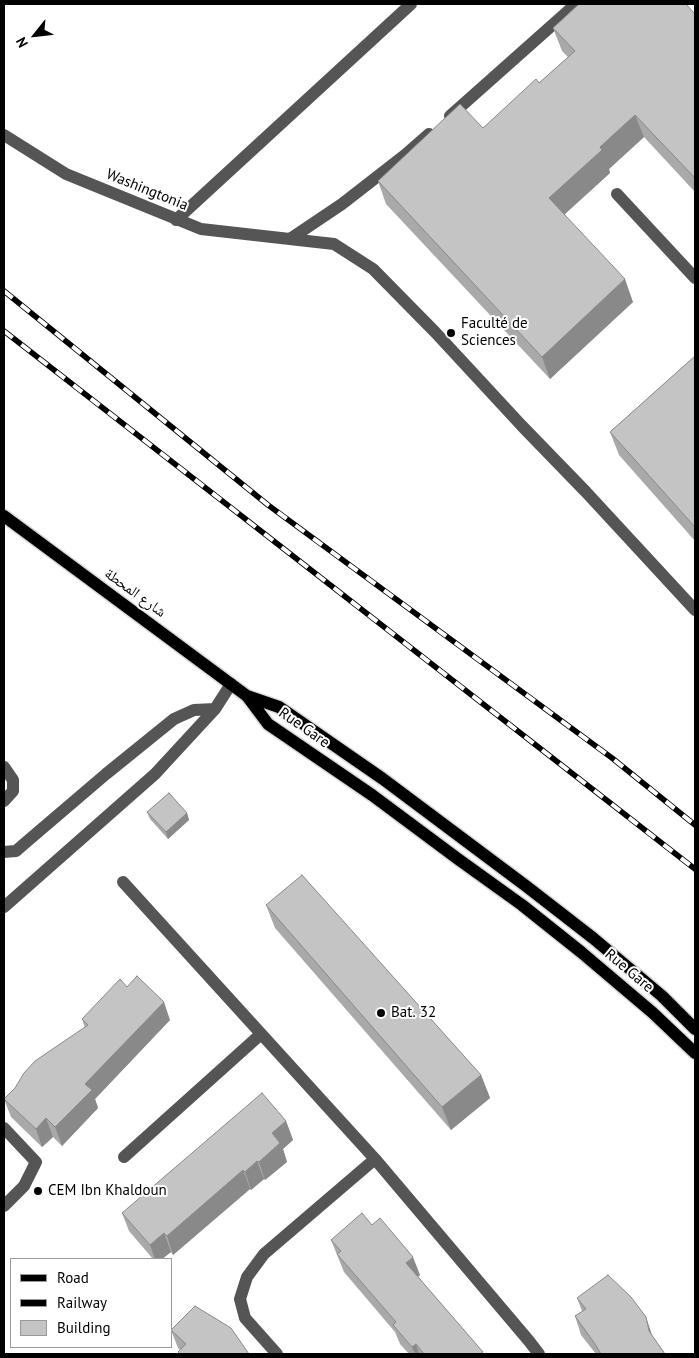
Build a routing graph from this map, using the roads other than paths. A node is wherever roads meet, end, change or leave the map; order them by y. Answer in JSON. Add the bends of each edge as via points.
{"nodes":[{"id":1,"x":411,"y":4,"type":"edge"},
{"id":2,"x":576,"y":4,"type":"edge"},
{"id":3,"x":4,"y":135,"type":"edge"},
{"id":4,"x":617,"y":194,"type":"dead end"},
{"id":5,"x":176,"y":220,"type":"junction"},
{"id":6,"x":290,"y":239,"type":"junction"},
{"id":7,"x":695,"y":278,"type":"edge"},
{"id":8,"x":4,"y":516,"type":"edge"},
{"id":9,"x":695,"y":610,"type":"edge"},
{"id":10,"x":231,"y":684,"type":"junction"},
{"id":11,"x":247,"y":696,"type":"junction"},
{"id":12,"x":215,"y":709,"type":"junction"},
{"id":13,"x":4,"y":767,"type":"edge"},
{"id":14,"x":4,"y":801,"type":"edge"},
{"id":15,"x":4,"y":852,"type":"edge"},
{"id":16,"x":123,"y":882,"type":"dead end"},
{"id":17,"x":4,"y":907,"type":"edge"},
{"id":18,"x":695,"y":1029,"type":"edge"},
{"id":19,"x":261,"y":1034,"type":"junction"},
{"id":20,"x":695,"y":1053,"type":"edge"},
{"id":21,"x":4,"y":1128,"type":"edge"},
{"id":22,"x":124,"y":1157,"type":"dead end"},
{"id":23,"x":374,"y":1159,"type":"junction"},
{"id":24,"x":4,"y":1206,"type":"edge"},
{"id":25,"x":277,"y":1354,"type":"edge"},
{"id":26,"x":539,"y":1354,"type":"edge"}],
"edges":[{"from":1,"to":5,"type":"street"},
{"from":2,"to":6,"type":"street","via":[[405,155]]},
{"from":3,"to":5,"type":"street","name":"Washingtonia","via":[[66,174]]},
{"from":4,"to":7,"type":"street"},
{"from":5,"to":6,"type":"street","name":"Washingtonia","via":[[201,230]]},
{"from":6,"to":9,"type":"street","name":"Washingtonia","via":[[334,244],[373,269]]},
{"from":8,"to":10,"type":"main road","name":"شارع المحطة"},
{"from":10,"to":11,"type":"main road","name":"شارع المحطة"},
{"from":10,"to":12,"type":"street"},
{"from":11,"to":18,"type":"main road","name":"Rue Gare","via":[[279,707],[383,779],[593,938],[662,996]]},
{"from":11,"to":20,"type":"main road","name":"Rue Gare","via":[[268,724],[372,795],[522,905],[653,1013]]},
{"from":12,"to":15,"type":"street","via":[[194,710],[174,719],[16,851]]},
{"from":12,"to":17,"type":"street","via":[[154,774]]},
{"from":13,"to":14,"type":"street","via":[[13,780],[13,791]]},
{"from":16,"to":19,"type":"street"},
{"from":19,"to":22,"type":"street"},
{"from":19,"to":23,"type":"street"},
{"from":21,"to":24,"type":"street","via":[[36,1162],[24,1186]]},
{"from":23,"to":25,"type":"street","via":[[264,1254],[247,1277],[240,1299],[245,1318]]},
{"from":23,"to":26,"type":"street"}]}
